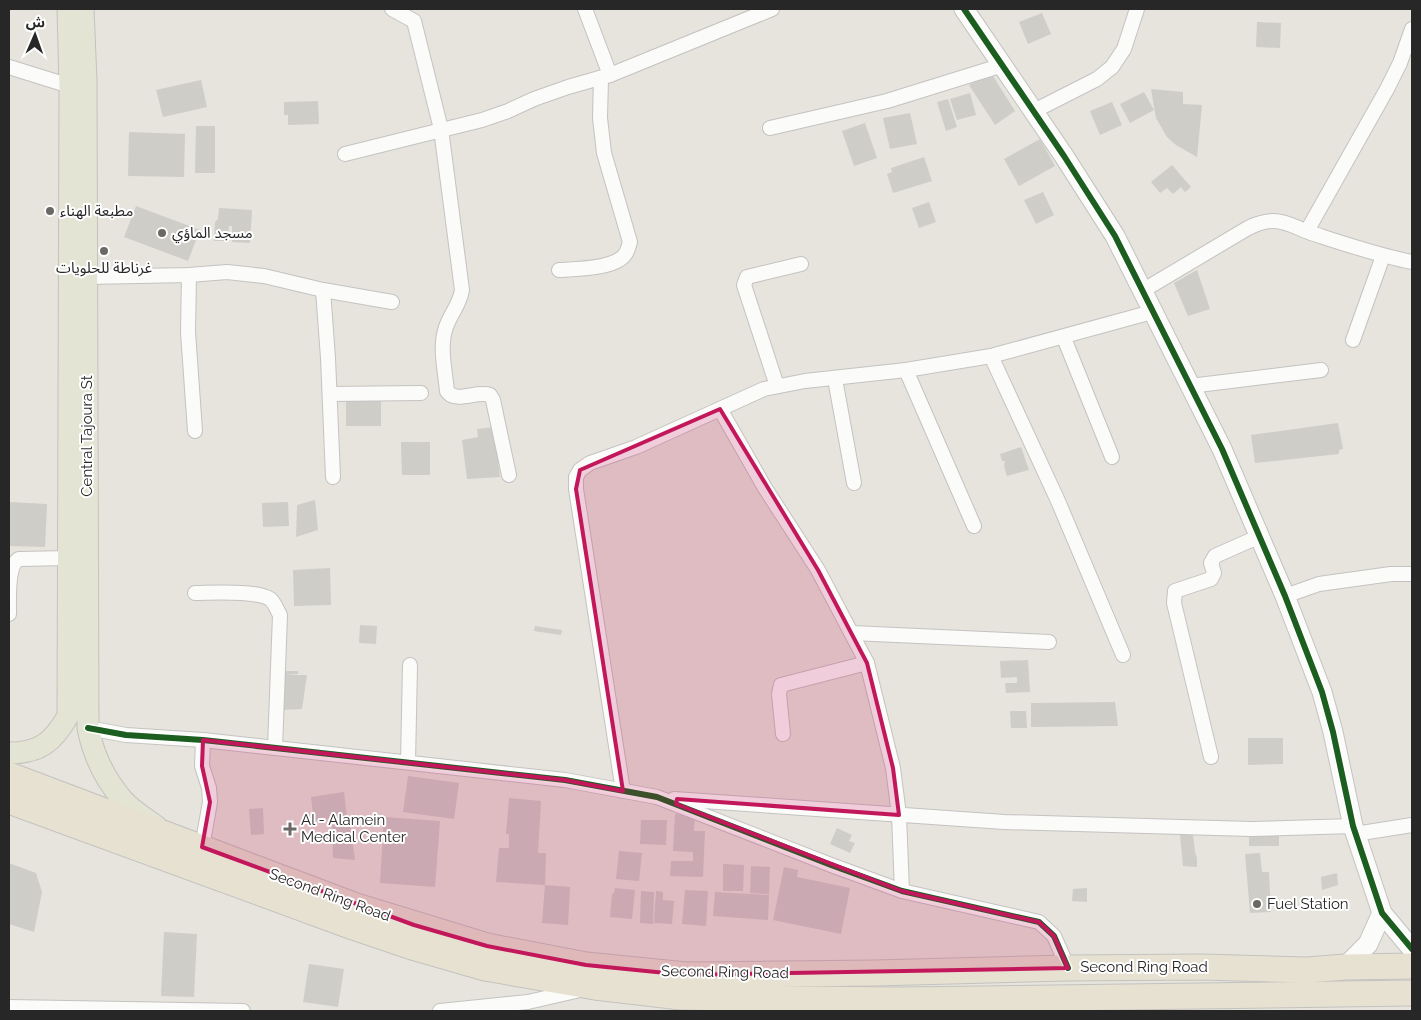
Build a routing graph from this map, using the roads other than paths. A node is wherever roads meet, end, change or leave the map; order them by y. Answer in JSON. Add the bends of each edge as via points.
{"nodes":[{"id":1,"x":68,"y":9,"type":"edge"},
{"id":2,"x":83,"y":9,"type":"edge"},
{"id":3,"x":392,"y":9,"type":"edge"},
{"id":4,"x":585,"y":9,"type":"edge"},
{"id":5,"x":772,"y":9,"type":"edge"},
{"id":6,"x":964,"y":9,"type":"edge"},
{"id":7,"x":1137,"y":9,"type":"edge"},
{"id":8,"x":1412,"y":29,"type":"edge"},
{"id":9,"x":1003,"y":65,"type":"junction"},
{"id":10,"x":9,"y":67,"type":"edge"},
{"id":11,"x":605,"y":76,"type":"junction"},
{"id":12,"x":70,"y":86,"type":"junction"},
{"id":13,"x":1034,"y":111,"type":"junction"},
{"id":14,"x":770,"y":128,"type":"dead end"},
{"id":15,"x":441,"y":129,"type":"junction"},
{"id":16,"x":78,"y":149,"type":"junction"},
{"id":17,"x":346,"y":154,"type":"dead end"},
{"id":18,"x":1307,"y":231,"type":"junction"},
{"id":19,"x":1384,"y":256,"type":"junction"},
{"id":20,"x":1412,"y":262,"type":"edge"},
{"id":21,"x":801,"y":264,"type":"dead end"},
{"id":22,"x":559,"y":270,"type":"dead end"},
{"id":23,"x":189,"y":275,"type":"junction"},
{"id":24,"x":86,"y":277,"type":"junction"},
{"id":25,"x":323,"y":290,"type":"junction"},
{"id":26,"x":1142,"y":291,"type":"junction"},
{"id":27,"x":392,"y":302,"type":"dead end"},
{"id":28,"x":1152,"y":312,"type":"junction"},
{"id":29,"x":1064,"y":338,"type":"junction"},
{"id":30,"x":1353,"y":340,"type":"dead end"},
{"id":31,"x":990,"y":356,"type":"junction"},
{"id":32,"x":906,"y":370,"type":"junction"},
{"id":33,"x":1321,"y":370,"type":"dead end"},
{"id":34,"x":835,"y":379,"type":"junction"},
{"id":35,"x":777,"y":386,"type":"junction"},
{"id":36,"x":1190,"y":386,"type":"junction"},
{"id":37,"x":421,"y":393,"type":"dead end"},
{"id":38,"x":330,"y":394,"type":"junction"},
{"id":39,"x":720,"y":409,"type":"junction"},
{"id":40,"x":195,"y":430,"type":"dead end"},
{"id":41,"x":1112,"y":457,"type":"dead end"},
{"id":42,"x":509,"y":476,"type":"dead end"},
{"id":43,"x":333,"y":477,"type":"dead end"},
{"id":44,"x":854,"y":483,"type":"dead end"},
{"id":45,"x":974,"y":526,"type":"dead end"},
{"id":46,"x":1260,"y":536,"type":"junction"},
{"id":47,"x":69,"y":558,"type":"junction"},
{"id":48,"x":1412,"y":574,"type":"edge"},
{"id":49,"x":195,"y":593,"type":"dead end"},
{"id":50,"x":1285,"y":596,"type":"junction"},
{"id":51,"x":9,"y":614,"type":"edge"},
{"id":52,"x":852,"y":633,"type":"junction"},
{"id":53,"x":1050,"y":642,"type":"dead end"},
{"id":54,"x":1123,"y":655,"type":"dead end"},
{"id":55,"x":867,"y":663,"type":"junction"},
{"id":56,"x":410,"y":665,"type":"dead end"},
{"id":57,"x":88,"y":728,"type":"junction"},
{"id":58,"x":783,"y":734,"type":"dead end"},
{"id":59,"x":203,"y":740,"type":"junction"},
{"id":60,"x":275,"y":748,"type":"junction"},
{"id":61,"x":9,"y":753,"type":"edge"},
{"id":62,"x":1211,"y":757,"type":"dead end"},
{"id":63,"x":408,"y":762,"type":"junction"},
{"id":64,"x":9,"y":775,"type":"edge"},
{"id":65,"x":623,"y":791,"type":"junction"},
{"id":66,"x":657,"y":797,"type":"junction"},
{"id":67,"x":9,"y":801,"type":"edge"},
{"id":68,"x":899,"y":815,"type":"junction"},
{"id":69,"x":1412,"y":825,"type":"edge"},
{"id":70,"x":1354,"y":830,"type":"junction"},
{"id":71,"x":166,"y":834,"type":"junction"},
{"id":72,"x":202,"y":847,"type":"junction"},
{"id":73,"x":902,"y":891,"type":"junction"},
{"id":74,"x":1382,"y":914,"type":"junction"},
{"id":75,"x":1412,"y":949,"type":"edge"},
{"id":76,"x":1412,"y":966,"type":"edge"},
{"id":77,"x":1345,"y":967,"type":"junction"},
{"id":78,"x":1068,"y":968,"type":"junction"},
{"id":79,"x":595,"y":987,"type":"junction"},
{"id":80,"x":1412,"y":994,"type":"edge"},
{"id":81,"x":681,"y":1004,"type":"edge"},
{"id":82,"x":799,"y":1005,"type":"edge"},
{"id":83,"x":902,"y":1005,"type":"edge"},
{"id":84,"x":9,"y":1006,"type":"edge"},
{"id":85,"x":67,"y":1010,"type":"edge"},
{"id":86,"x":242,"y":1011,"type":"edge"},
{"id":87,"x":440,"y":1011,"type":"edge"}],
"edges":[{"from":1,"to":12,"type":"main road","name":"Central Tajoura St"},
{"from":2,"to":16,"type":"main road","name":"Central Tajoura St","via":[[86,81]]},
{"from":3,"to":15,"type":"street","via":[[414,21]]},
{"from":4,"to":11,"type":"street"},
{"from":5,"to":11,"type":"street"},
{"from":6,"to":9,"type":"street"},
{"from":7,"to":13,"type":"street","via":[[1124,48],[1112,67]]},
{"from":8,"to":18,"type":"street","via":[[1400,63]]},
{"from":9,"to":13,"type":"street"},
{"from":9,"to":14,"type":"street","via":[[887,101]]},
{"from":10,"to":12,"type":"street"},
{"from":11,"to":15,"type":"street","via":[[482,120]]},
{"from":11,"to":22,"type":"street","via":[[600,118],[604,153],[630,242],[626,254],[616,262],[587,269]]},
{"from":12,"to":16,"type":"main road","name":"Central Tajoura St"},
{"from":13,"to":26,"type":"street","via":[[1115,236]]},
{"from":15,"to":17,"type":"street"},
{"from":15,"to":42,"type":"street","via":[[462,290],[461,300],[446,326],[443,339],[447,390],[453,397],[480,393],[490,395]]},
{"from":16,"to":24,"type":"main road","name":"Central Tajoura St"},
{"from":16,"to":47,"type":"main road","name":"Central Tajoura St"},
{"from":18,"to":19,"type":"street"},
{"from":18,"to":26,"type":"street","via":[[1286,223],[1261,223]]},
{"from":19,"to":20,"type":"street"},
{"from":19,"to":30,"type":"street"},
{"from":21,"to":35,"type":"street","via":[[746,276],[744,285]]},
{"from":23,"to":24,"type":"street"},
{"from":23,"to":25,"type":"street","via":[[227,272],[264,276]]},
{"from":23,"to":40,"type":"street","via":[[188,332]]},
{"from":24,"to":57,"type":"main road","name":"Central Tajoura St"},
{"from":25,"to":27,"type":"street"},
{"from":25,"to":38,"type":"street"},
{"from":26,"to":28,"type":"street"},
{"from":28,"to":29,"type":"street"},
{"from":28,"to":36,"type":"street"},
{"from":29,"to":31,"type":"street"},
{"from":29,"to":41,"type":"street"},
{"from":31,"to":32,"type":"street"},
{"from":31,"to":54,"type":"street","via":[[1058,501]]},
{"from":32,"to":34,"type":"street"},
{"from":32,"to":45,"type":"street"},
{"from":33,"to":36,"type":"street"},
{"from":34,"to":35,"type":"street"},
{"from":34,"to":44,"type":"street"},
{"from":35,"to":39,"type":"street"},
{"from":36,"to":46,"type":"street"},
{"from":37,"to":38,"type":"street"},
{"from":38,"to":43,"type":"street"},
{"from":39,"to":52,"type":"street","via":[[765,488],[818,570]]},
{"from":39,"to":65,"type":"street","via":[[636,447],[590,463],[576,477]]},
{"from":46,"to":50,"type":"street"},
{"from":46,"to":62,"type":"street","via":[[1212,559],[1214,576],[1211,579],[1175,591],[1174,603]]},
{"from":47,"to":51,"type":"street","via":[[14,561]]},
{"from":47,"to":61,"type":"main road","name":"Central Tajoura St","via":[[68,716],[59,731],[43,746]]},
{"from":48,"to":50,"type":"street","via":[[1319,584]]},
{"from":49,"to":60,"type":"street","via":[[264,596],[276,606],[280,616]]},
{"from":50,"to":70,"type":"street","via":[[1322,692]]},
{"from":52,"to":53,"type":"street"},
{"from":52,"to":55,"type":"street"},
{"from":55,"to":58,"type":"street","via":[[781,685]]},
{"from":55,"to":68,"type":"street","via":[[893,768]]},
{"from":56,"to":63,"type":"street"},
{"from":57,"to":59,"type":"street"},
{"from":57,"to":71,"type":"main road","name":"Central Tajoura St","via":[[98,762],[110,784],[123,800]]},
{"from":59,"to":60,"type":"street"},
{"from":59,"to":72,"type":"street","via":[[202,766],[210,802]]},
{"from":60,"to":63,"type":"street"},
{"from":63,"to":65,"type":"street","via":[[565,780]]},
{"from":64,"to":71,"type":"highway","name":"Second Ring Road"},
{"from":65,"to":66,"type":"street"},
{"from":66,"to":68,"type":"street"},
{"from":66,"to":73,"type":"street"},
{"from":67,"to":79,"type":"highway","name":"Second Ring Road","via":[[412,946],[485,968]]},
{"from":68,"to":70,"type":"street","via":[[1004,822]]},
{"from":68,"to":73,"type":"street"},
{"from":69,"to":70,"type":"street"},
{"from":70,"to":74,"type":"street"},
{"from":71,"to":72,"type":"highway","name":"Second Ring Road"},
{"from":72,"to":78,"type":"highway","name":"Second Ring Road","via":[[414,925],[487,946],[586,965],[686,975]]},
{"from":73,"to":78,"type":"street","via":[[1039,922],[1054,936]]},
{"from":74,"to":75,"type":"street"},
{"from":74,"to":77,"type":"street","via":[[1368,944]]},
{"from":76,"to":77,"type":"highway","name":"Second Ring Road"},
{"from":77,"to":78,"type":"highway","name":"Second Ring Road","via":[[1308,970]]},
{"from":79,"to":81,"type":"highway","name":"Second Ring Road"},
{"from":79,"to":87,"type":"street","via":[[528,1002]]},
{"from":80,"to":83,"type":"highway","name":"Second Ring Road"},
{"from":81,"to":82,"type":"highway","name":"Second Ring Road"},
{"from":82,"to":83,"type":"highway","name":"Second Ring Road"},
{"from":84,"to":85,"type":"street"},
{"from":85,"to":86,"type":"street"}]}
